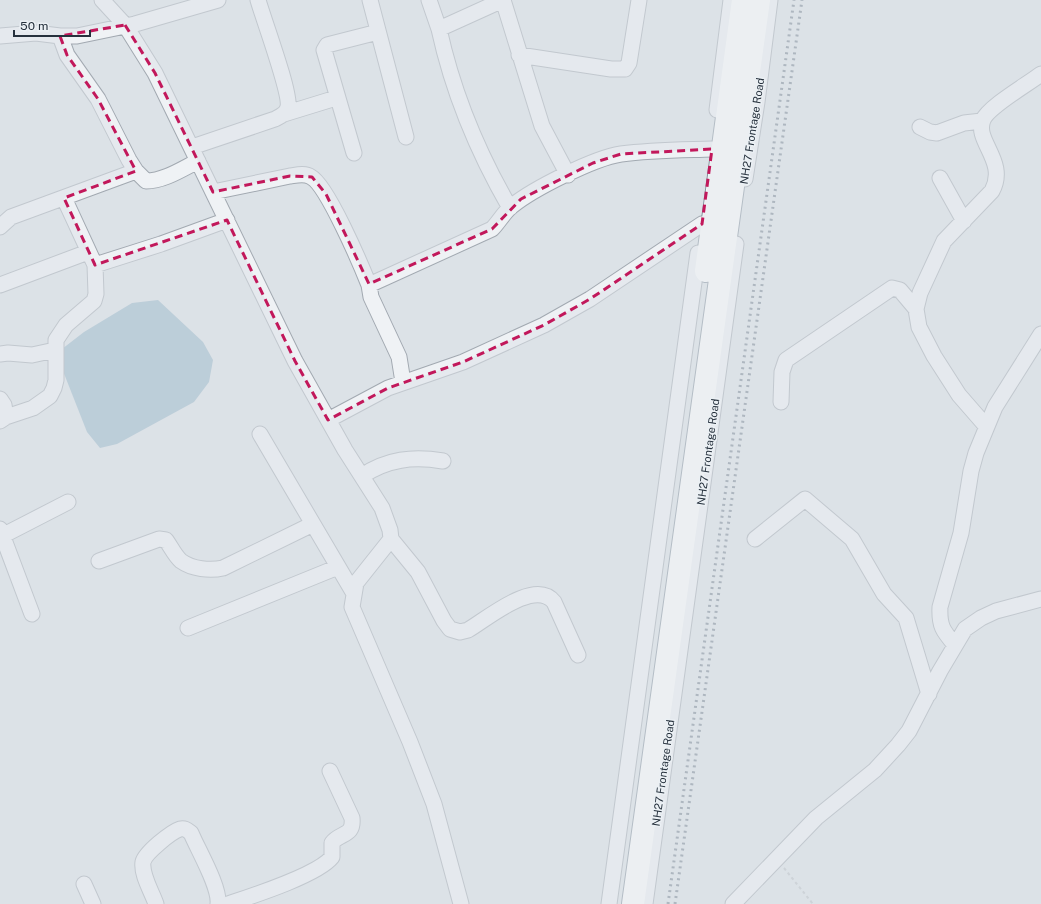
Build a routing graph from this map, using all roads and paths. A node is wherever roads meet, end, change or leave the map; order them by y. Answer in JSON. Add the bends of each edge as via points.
{"nodes":[{"id":1,"x":102,"y":0,"type":"edge"},
{"id":2,"x":218,"y":0,"type":"edge"},
{"id":3,"x":258,"y":0,"type":"edge"},
{"id":4,"x":370,"y":0,"type":"edge"},
{"id":5,"x":429,"y":0,"type":"edge"},
{"id":6,"x":503,"y":0,"type":"edge"},
{"id":7,"x":639,"y":0,"type":"edge"},
{"id":8,"x":731,"y":0,"type":"edge"},
{"id":9,"x":743,"y":0,"type":"edge"},
{"id":10,"x":759,"y":0,"type":"edge"},
{"id":11,"x":770,"y":0,"type":"edge"},
{"id":12,"x":165,"y":7,"type":"edge"},
{"id":13,"x":125,"y":25,"type":"junction"},
{"id":14,"x":439,"y":29,"type":"junction"},
{"id":15,"x":378,"y":32,"type":"junction"},
{"id":16,"x":0,"y":36,"type":"edge"},
{"id":17,"x":60,"y":36,"type":"junction"},
{"id":18,"x":519,"y":55,"type":"junction"},
{"id":19,"x":1041,"y":74,"type":"edge"},
{"id":20,"x":336,"y":98,"type":"junction"},
{"id":21,"x":284,"y":114,"type":"junction"},
{"id":22,"x":982,"y":121,"type":"junction"},
{"id":23,"x":920,"y":127,"type":"dead end"},
{"id":24,"x":406,"y":137,"type":"dead end"},
{"id":25,"x":192,"y":147,"type":"junction"},
{"id":26,"x":712,"y":149,"type":"junction"},
{"id":27,"x":354,"y":153,"type":"dead end"},
{"id":28,"x":198,"y":161,"type":"junction"},
{"id":29,"x":136,"y":171,"type":"junction"},
{"id":30,"x":568,"y":175,"type":"junction"},
{"id":31,"x":940,"y":178,"type":"dead end"},
{"id":32,"x":214,"y":192,"type":"junction"},
{"id":33,"x":64,"y":198,"type":"junction"},
{"id":34,"x":510,"y":208,"type":"junction"},
{"id":35,"x":227,"y":220,"type":"junction"},
{"id":36,"x":964,"y":221,"type":"junction"},
{"id":37,"x":702,"y":224,"type":"junction"},
{"id":38,"x":0,"y":226,"type":"edge"},
{"id":39,"x":91,"y":258,"type":"junction"},
{"id":40,"x":0,"y":285,"type":"edge"},
{"id":41,"x":369,"y":285,"type":"junction"},
{"id":42,"x":916,"y":309,"type":"junction"},
{"id":43,"x":1041,"y":334,"type":"edge"},
{"id":44,"x":55,"y":350,"type":"junction"},
{"id":45,"x":0,"y":354,"type":"edge"},
{"id":46,"x":403,"y":382,"type":"junction"},
{"id":47,"x":0,"y":399,"type":"edge"},
{"id":48,"x":781,"y":402,"type":"dead end"},
{"id":49,"x":3,"y":419,"type":"edge"},
{"id":50,"x":328,"y":420,"type":"junction"},
{"id":51,"x":986,"y":426,"type":"junction"},
{"id":52,"x":260,"y":434,"type":"dead end"},
{"id":53,"x":443,"y":461,"type":"dead end"},
{"id":54,"x":362,"y":476,"type":"junction"},
{"id":55,"x":68,"y":502,"type":"dead end"},
{"id":56,"x":313,"y":524,"type":"junction"},
{"id":57,"x":1,"y":534,"type":"edge"},
{"id":58,"x":391,"y":539,"type":"junction"},
{"id":59,"x":755,"y":539,"type":"dead end"},
{"id":60,"x":99,"y":561,"type":"dead end"},
{"id":61,"x":338,"y":567,"type":"junction"},
{"id":62,"x":354,"y":592,"type":"junction"},
{"id":63,"x":1041,"y":599,"type":"edge"},
{"id":64,"x":32,"y":614,"type":"dead end"},
{"id":65,"x":188,"y":628,"type":"dead end"},
{"id":66,"x":955,"y":645,"type":"junction"},
{"id":67,"x":578,"y":655,"type":"dead end"},
{"id":68,"x":929,"y":694,"type":"junction"},
{"id":69,"x":330,"y":771,"type":"dead end"},
{"id":70,"x":776,"y":859,"type":"junction"},
{"id":71,"x":84,"y":884,"type":"dead end"},
{"id":72,"x":93,"y":904,"type":"edge"},
{"id":73,"x":156,"y":904,"type":"edge"},
{"id":74,"x":218,"y":904,"type":"edge"},
{"id":75,"x":228,"y":904,"type":"edge"},
{"id":76,"x":461,"y":904,"type":"edge"},
{"id":77,"x":609,"y":904,"type":"edge"},
{"id":78,"x":620,"y":904,"type":"edge"},
{"id":79,"x":633,"y":904,"type":"edge"},
{"id":80,"x":645,"y":904,"type":"edge"},
{"id":81,"x":733,"y":904,"type":"edge"},
{"id":82,"x":813,"y":904,"type":"edge"}],
"edges":[{"from":1,"to":13,"type":"street"},
{"from":2,"to":12,"type":"street"},
{"from":3,"to":21,"type":"street","via":[[286,91],[288,101]]},
{"from":4,"to":15,"type":"street"},
{"from":5,"to":14,"type":"street"},
{"from":6,"to":14,"type":"street"},
{"from":6,"to":18,"type":"street"},
{"from":7,"to":18,"type":"street","via":[[629,63],[625,69]]},
{"from":8,"to":26,"type":"street"},
{"from":9,"to":78,"type":"highway"},
{"from":10,"to":79,"type":"highway"},
{"from":11,"to":80,"type":"street","name":"NH27 Frontage Road"},
{"from":12,"to":13,"type":"street"},
{"from":13,"to":17,"type":"street","via":[[77,36]]},
{"from":13,"to":25,"type":"street","via":[[155,73]]},
{"from":14,"to":34,"type":"street","via":[[448,69],[463,111],[487,166]]},
{"from":15,"to":20,"type":"street","via":[[327,45],[324,50]]},
{"from":15,"to":24,"type":"street"},
{"from":16,"to":17,"type":"street","via":[[36,33]]},
{"from":17,"to":29,"type":"street","via":[[67,56],[98,98]]},
{"from":18,"to":30,"type":"street","via":[[542,126]]},
{"from":19,"to":22,"type":"street","via":[[997,106]]},
{"from":20,"to":21,"type":"street"},
{"from":20,"to":27,"type":"street"},
{"from":21,"to":25,"type":"street"},
{"from":22,"to":23,"type":"street","via":[[964,123],[937,133]]},
{"from":22,"to":36,"type":"street","via":[[997,177],[992,191]]},
{"from":25,"to":28,"type":"street"},
{"from":26,"to":30,"type":"street","via":[[621,154]]},
{"from":26,"to":37,"type":"street"},
{"from":28,"to":29,"type":"street","via":[[155,181],[146,182]]},
{"from":28,"to":32,"type":"street"},
{"from":29,"to":33,"type":"street"},
{"from":30,"to":34,"type":"street","via":[[527,195]]},
{"from":31,"to":36,"type":"street"},
{"from":32,"to":35,"type":"street"},
{"from":32,"to":41,"type":"street","via":[[302,174],[312,177],[326,194],[359,259]]},
{"from":33,"to":38,"type":"street","via":[[12,217]]},
{"from":33,"to":39,"type":"street"},
{"from":34,"to":41,"type":"street","via":[[492,228]]},
{"from":35,"to":39,"type":"street","via":[[161,244]]},
{"from":35,"to":50,"type":"street","via":[[295,361]]},
{"from":36,"to":42,"type":"street","via":[[944,241],[920,293]]},
{"from":37,"to":46,"type":"street","via":[[590,300],[551,321],[470,359]]},
{"from":37,"to":77,"type":"street"},
{"from":39,"to":40,"type":"street"},
{"from":39,"to":44,"type":"street","via":[[96,294],[94,301],[60,331]]},
{"from":41,"to":46,"type":"street","via":[[371,297],[399,357]]},
{"from":42,"to":48,"type":"street","via":[[900,290],[892,288],[786,360],[782,372]]},
{"from":42,"to":51,"type":"street","via":[[919,327],[934,356],[959,395]]},
{"from":43,"to":51,"type":"street","via":[[995,407]]},
{"from":44,"to":45,"type":"street","via":[[32,355]]},
{"from":44,"to":49,"type":"street","via":[[56,380],[50,396],[33,408]]},
{"from":46,"to":50,"type":"street"},
{"from":47,"to":49,"type":"street","via":[[4,405]]},
{"from":50,"to":54,"type":"street"},
{"from":51,"to":66,"type":"street","via":[[971,471],[961,532],[940,608],[939,620],[942,631]]},
{"from":52,"to":56,"type":"street"},
{"from":53,"to":54,"type":"street","via":[[419,459],[390,462],[374,467]]},
{"from":54,"to":58,"type":"street","via":[[386,518]]},
{"from":55,"to":57,"type":"street"},
{"from":56,"to":60,"type":"street","via":[[215,570],[182,562],[166,540],[159,540]]},
{"from":56,"to":61,"type":"street"},
{"from":57,"to":64,"type":"street"},
{"from":58,"to":62,"type":"street","via":[[356,582]]},
{"from":58,"to":67,"type":"street","via":[[418,572],[450,629],[460,632],[468,630],[523,597],[541,593],[549,596],[554,602]]},
{"from":59,"to":68,"type":"street","via":[[805,499],[852,538],[884,594],[906,618]]},
{"from":61,"to":62,"type":"street"},
{"from":61,"to":65,"type":"street"},
{"from":62,"to":76,"type":"street","via":[[352,607],[410,742],[438,815]]},
{"from":63,"to":66,"type":"street","via":[[996,611],[981,618],[965,629]]},
{"from":66,"to":68,"type":"street"},
{"from":68,"to":70,"type":"street","via":[[909,731],[889,756],[816,818]]},
{"from":69,"to":75,"type":"street","via":[[353,825],[349,832],[332,843],[332,857],[328,863]]},
{"from":70,"to":81,"type":"street"},
{"from":70,"to":82,"type":"path"},
{"from":71,"to":72,"type":"street"},
{"from":73,"to":74,"type":"street","via":[[144,872],[145,858],[169,835],[186,829],[191,833],[214,885]]}]}
